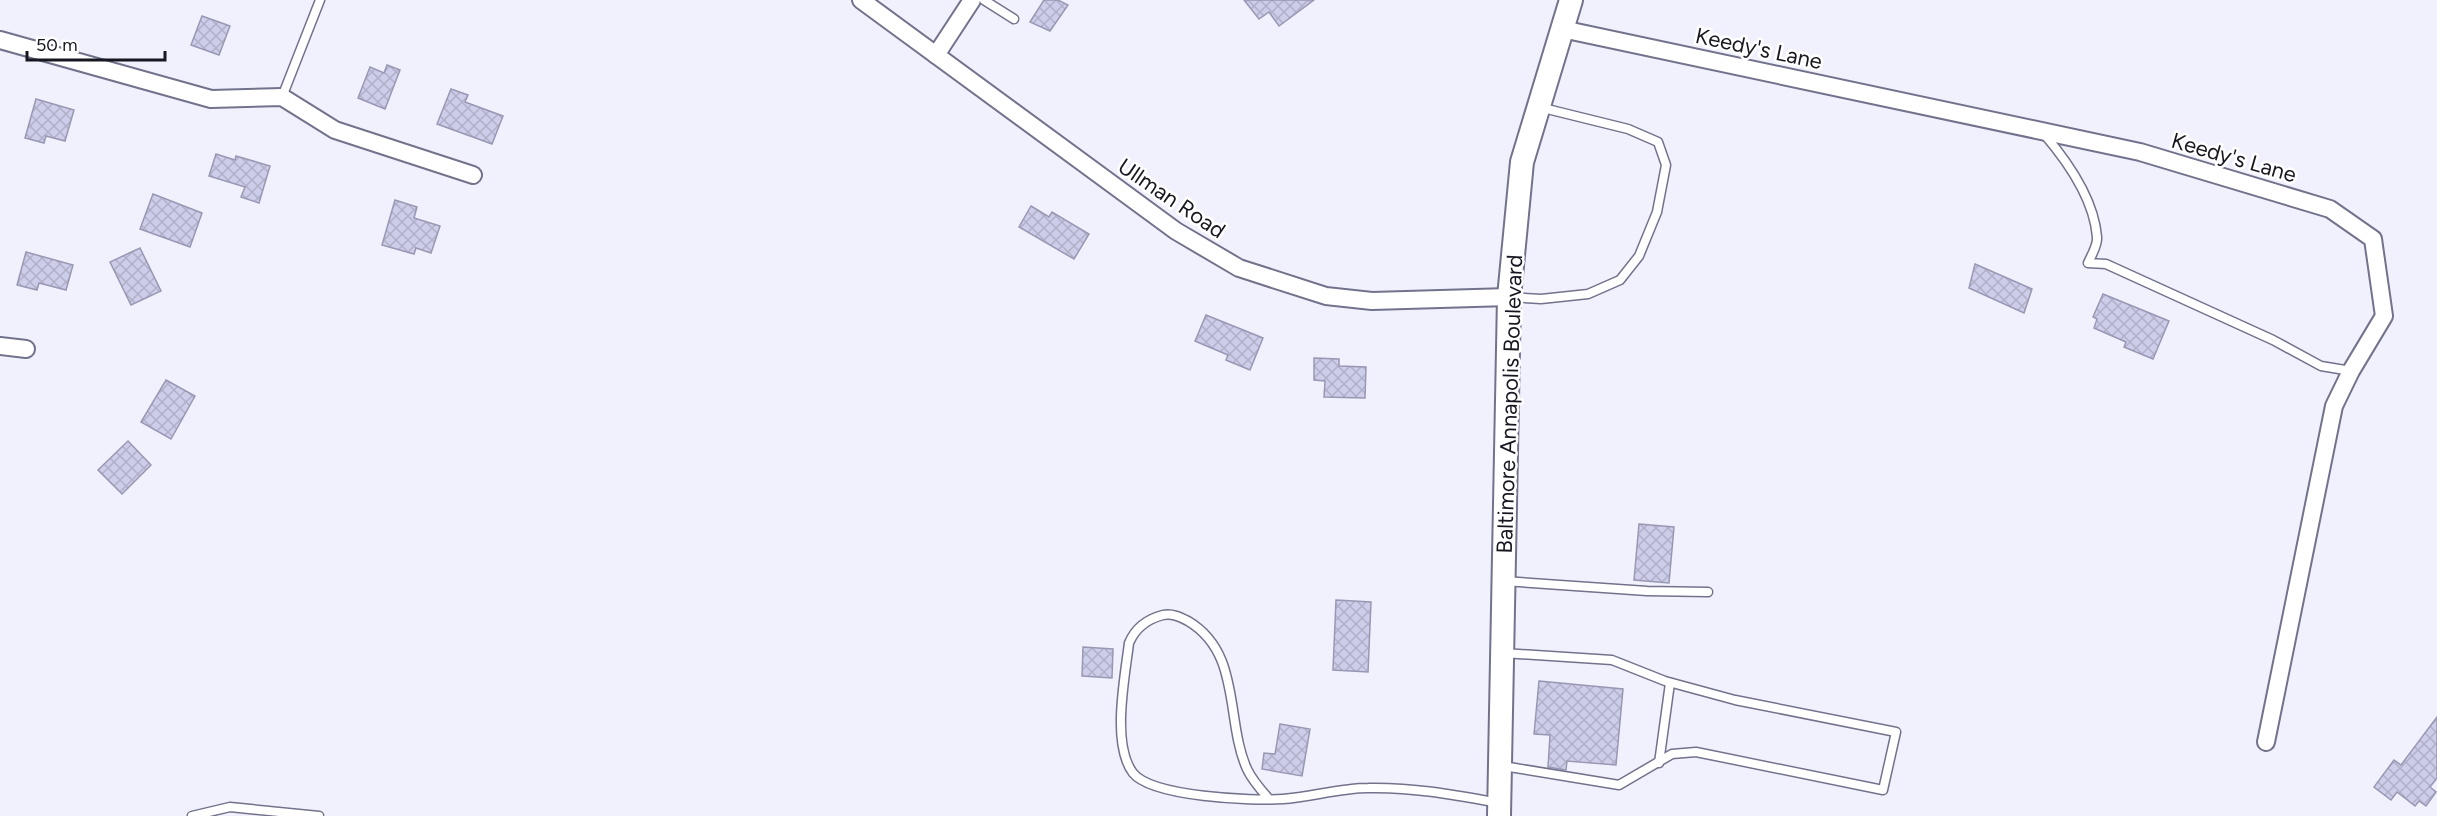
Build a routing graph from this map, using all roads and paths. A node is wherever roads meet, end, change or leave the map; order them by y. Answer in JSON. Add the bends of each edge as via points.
{"nodes":[{"id":1,"x":320,"y":0,"type":"edge"},
{"id":2,"x":861,"y":0,"type":"edge"},
{"id":3,"x":972,"y":0,"type":"edge"},
{"id":4,"x":984,"y":0,"type":"edge"},
{"id":5,"x":1571,"y":0,"type":"edge"},
{"id":6,"x":1014,"y":19,"type":"dead end"},
{"id":7,"x":1562,"y":29,"type":"junction"},
{"id":8,"x":0,"y":40,"type":"edge"},
{"id":9,"x":936,"y":55,"type":"junction"},
{"id":10,"x":282,"y":97,"type":"junction"},
{"id":11,"x":1539,"y":107,"type":"junction"},
{"id":12,"x":2041,"y":131,"type":"junction"},
{"id":13,"x":473,"y":175,"type":"dead end"},
{"id":14,"x":1509,"y":297,"type":"junction"},
{"id":15,"x":0,"y":346,"type":"edge"},
{"id":16,"x":26,"y":349,"type":"dead end"},
{"id":17,"x":2351,"y":371,"type":"junction"},
{"id":18,"x":1503,"y":581,"type":"junction"},
{"id":19,"x":1708,"y":592,"type":"dead end"},
{"id":20,"x":1502,"y":653,"type":"junction"},
{"id":21,"x":1670,"y":683,"type":"junction"},
{"id":22,"x":2266,"y":742,"type":"dead end"},
{"id":23,"x":1659,"y":763,"type":"junction"},
{"id":24,"x":1500,"y":765,"type":"junction"},
{"id":25,"x":1269,"y":799,"type":"junction"},
{"id":26,"x":1499,"y":809,"type":"edge"},
{"id":27,"x":192,"y":816,"type":"edge"},
{"id":28,"x":319,"y":816,"type":"edge"}],
"edges":[{"from":1,"to":10,"type":"lane"},
{"from":2,"to":9,"type":"street","name":"Ullman Road"},
{"from":3,"to":9,"type":"street"},
{"from":4,"to":6,"type":"lane"},
{"from":5,"to":7,"type":"main road","name":"Baltimore Annapolis Boulevard"},
{"from":7,"to":11,"type":"main road","name":"Baltimore Annapolis Boulevard"},
{"from":7,"to":12,"type":"street","name":"Keedy's Lane"},
{"from":8,"to":10,"type":"street","via":[[211,99]]},
{"from":9,"to":14,"type":"street","name":"Ullman Road","via":[[1176,231],[1239,268],[1326,296],[1372,301]]},
{"from":10,"to":13,"type":"street","via":[[334,130]]},
{"from":11,"to":14,"type":"main road","name":"Baltimore Annapolis Boulevard","via":[[1522,162]]},
{"from":11,"to":14,"type":"lane","via":[[1628,129],[1658,142],[1666,165],[1657,212],[1639,256],[1620,280],[1588,294],[1541,299]]},
{"from":12,"to":17,"type":"lane","via":[[2063,156],[2091,214],[2098,239],[2088,263],[2106,264],[2321,366]]},
{"from":12,"to":17,"type":"street","name":"Keedy's Lane","via":[[2140,152],[2330,208],[2373,239],[2384,316]]},
{"from":14,"to":18,"type":"main road","name":"Baltimore Annapolis Boulevard"},
{"from":15,"to":16,"type":"street"},
{"from":17,"to":22,"type":"street","name":"Keedy's Lane","via":[[2334,406]]},
{"from":18,"to":19,"type":"lane"},
{"from":18,"to":20,"type":"main road","name":"Baltimore Annapolis Boulevard"},
{"from":20,"to":21,"type":"lane","via":[[1612,660]]},
{"from":20,"to":24,"type":"main road","name":"Baltimore Annapolis Boulevard"},
{"from":21,"to":23,"type":"lane"},
{"from":21,"to":23,"type":"lane","via":[[1896,732],[1883,790],[1696,752],[1672,754]]},
{"from":23,"to":24,"type":"lane","via":[[1619,785]]},
{"from":24,"to":26,"type":"main road","name":"Baltimore Annapolis Boulevard"},
{"from":25,"to":25,"type":"lane","via":[[1168,792],[1134,775],[1123,752],[1121,735],[1129,643],[1144,623],[1166,614],[1179,616],[1213,641],[1225,666],[1247,770]]},
{"from":25,"to":26,"type":"lane","via":[[1366,788],[1415,788]]},
{"from":27,"to":28,"type":"lane","via":[[230,807]]}]}
